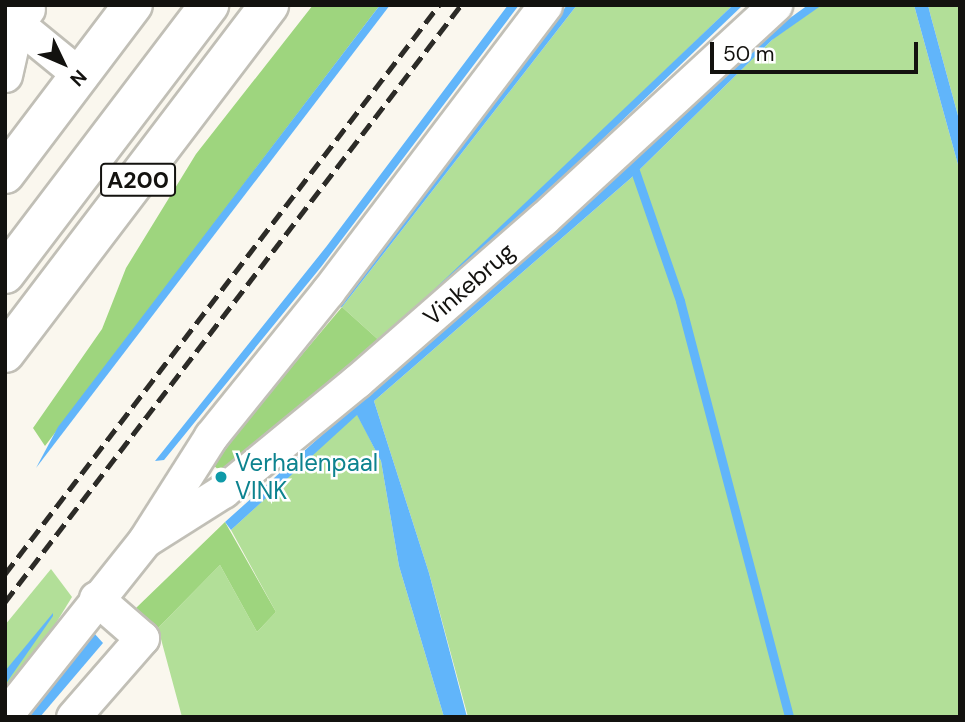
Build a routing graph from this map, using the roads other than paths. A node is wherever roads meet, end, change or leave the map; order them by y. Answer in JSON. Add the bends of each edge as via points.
{"nodes":[{"id":1,"x":133,"y":5,"type":"edge"},
{"id":2,"x":209,"y":5,"type":"edge"},
{"id":3,"x":269,"y":5,"type":"edge"},
{"id":4,"x":545,"y":5,"type":"edge"},
{"id":5,"x":775,"y":5,"type":"edge"},
{"id":6,"x":17,"y":14,"type":"edge"},
{"id":7,"x":5,"y":75,"type":"edge"},
{"id":8,"x":81,"y":76,"type":"junction"},
{"id":9,"x":5,"y":174,"type":"edge"},
{"id":10,"x":5,"y":274,"type":"edge"},
{"id":11,"x":5,"y":353,"type":"edge"},
{"id":12,"x":145,"y":540,"type":"junction"},
{"id":13,"x":96,"y":598,"type":"junction"},
{"id":14,"x":5,"y":716,"type":"edge"},
{"id":15,"x":73,"y":717,"type":"edge"}],
"edges":[{"from":1,"to":8,"type":"main road"},
{"from":2,"to":10,"type":"main road","number":"A200"},
{"from":3,"to":11,"type":"main road","number":"A200"},
{"from":4,"to":12,"type":"street","name":"Vinkebrug","via":[[344,271],[196,455]]},
{"from":5,"to":12,"type":"street","name":"Vinkebrug","via":[[368,372],[223,491]]},
{"from":6,"to":7,"type":"street"},
{"from":6,"to":8,"type":"street"},
{"from":8,"to":9,"type":"main road"},
{"from":12,"to":13,"type":"street","name":"Vinkebrug"},
{"from":13,"to":14,"type":"street","name":"Vinkebrug"},
{"from":13,"to":15,"type":"street","via":[[142,638]]}]}
